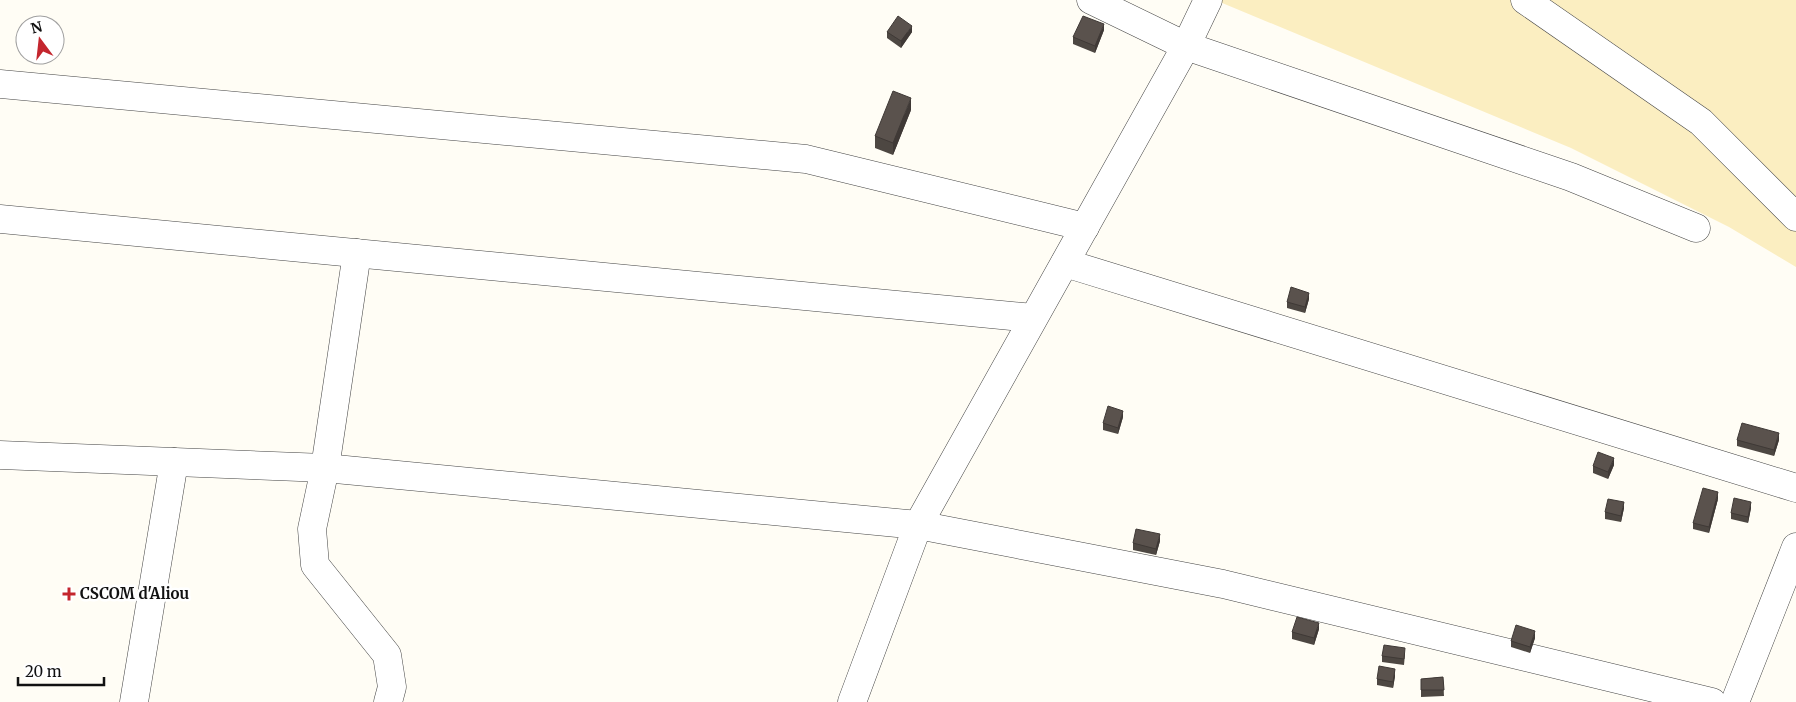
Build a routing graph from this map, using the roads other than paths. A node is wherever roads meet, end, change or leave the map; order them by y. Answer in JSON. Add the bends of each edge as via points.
{"nodes":[{"id":1,"x":1090,"y":0,"type":"edge"},
{"id":2,"x":1208,"y":0,"type":"edge"},
{"id":3,"x":1525,"y":0,"type":"edge"},
{"id":4,"x":1186,"y":46,"type":"junction"},
{"id":5,"x":0,"y":84,"type":"edge"},
{"id":6,"x":1796,"y":217,"type":"edge"},
{"id":7,"x":0,"y":219,"type":"edge"},
{"id":8,"x":1085,"y":227,"type":"junction"},
{"id":9,"x":1696,"y":228,"type":"dead end"},
{"id":10,"x":357,"y":253,"type":"junction"},
{"id":11,"x":1065,"y":263,"type":"junction"},
{"id":12,"x":1033,"y":318,"type":"junction"},
{"id":13,"x":0,"y":455,"type":"edge"},
{"id":14,"x":174,"y":462,"type":"junction"},
{"id":15,"x":325,"y":468,"type":"junction"},
{"id":16,"x":1796,"y":488,"type":"edge"},
{"id":17,"x":918,"y":524,"type":"junction"},
{"id":18,"x":1796,"y":547,"type":"edge"},
{"id":19,"x":134,"y":702,"type":"edge"},
{"id":20,"x":388,"y":702,"type":"edge"},
{"id":21,"x":852,"y":702,"type":"edge"},
{"id":22,"x":1712,"y":702,"type":"edge"},
{"id":23,"x":1735,"y":702,"type":"edge"}],
"edges":[{"from":1,"to":4,"type":"street"},
{"from":2,"to":4,"type":"street"},
{"from":3,"to":6,"type":"street","via":[[1701,122]]},
{"from":4,"to":8,"type":"street"},
{"from":4,"to":9,"type":"street","via":[[1571,177]]},
{"from":5,"to":8,"type":"street","via":[[806,159]]},
{"from":7,"to":10,"type":"street"},
{"from":8,"to":11,"type":"street"},
{"from":10,"to":12,"type":"street"},
{"from":10,"to":15,"type":"street"},
{"from":11,"to":12,"type":"street"},
{"from":11,"to":16,"type":"street"},
{"from":12,"to":17,"type":"street"},
{"from":13,"to":14,"type":"street"},
{"from":14,"to":15,"type":"street"},
{"from":14,"to":19,"type":"street"},
{"from":15,"to":17,"type":"street"},
{"from":15,"to":20,"type":"street","via":[[312,530],[315,565],[386,655],[392,687]]},
{"from":17,"to":21,"type":"street"},
{"from":17,"to":22,"type":"street","via":[[1223,584]]},
{"from":18,"to":23,"type":"street"}]}
